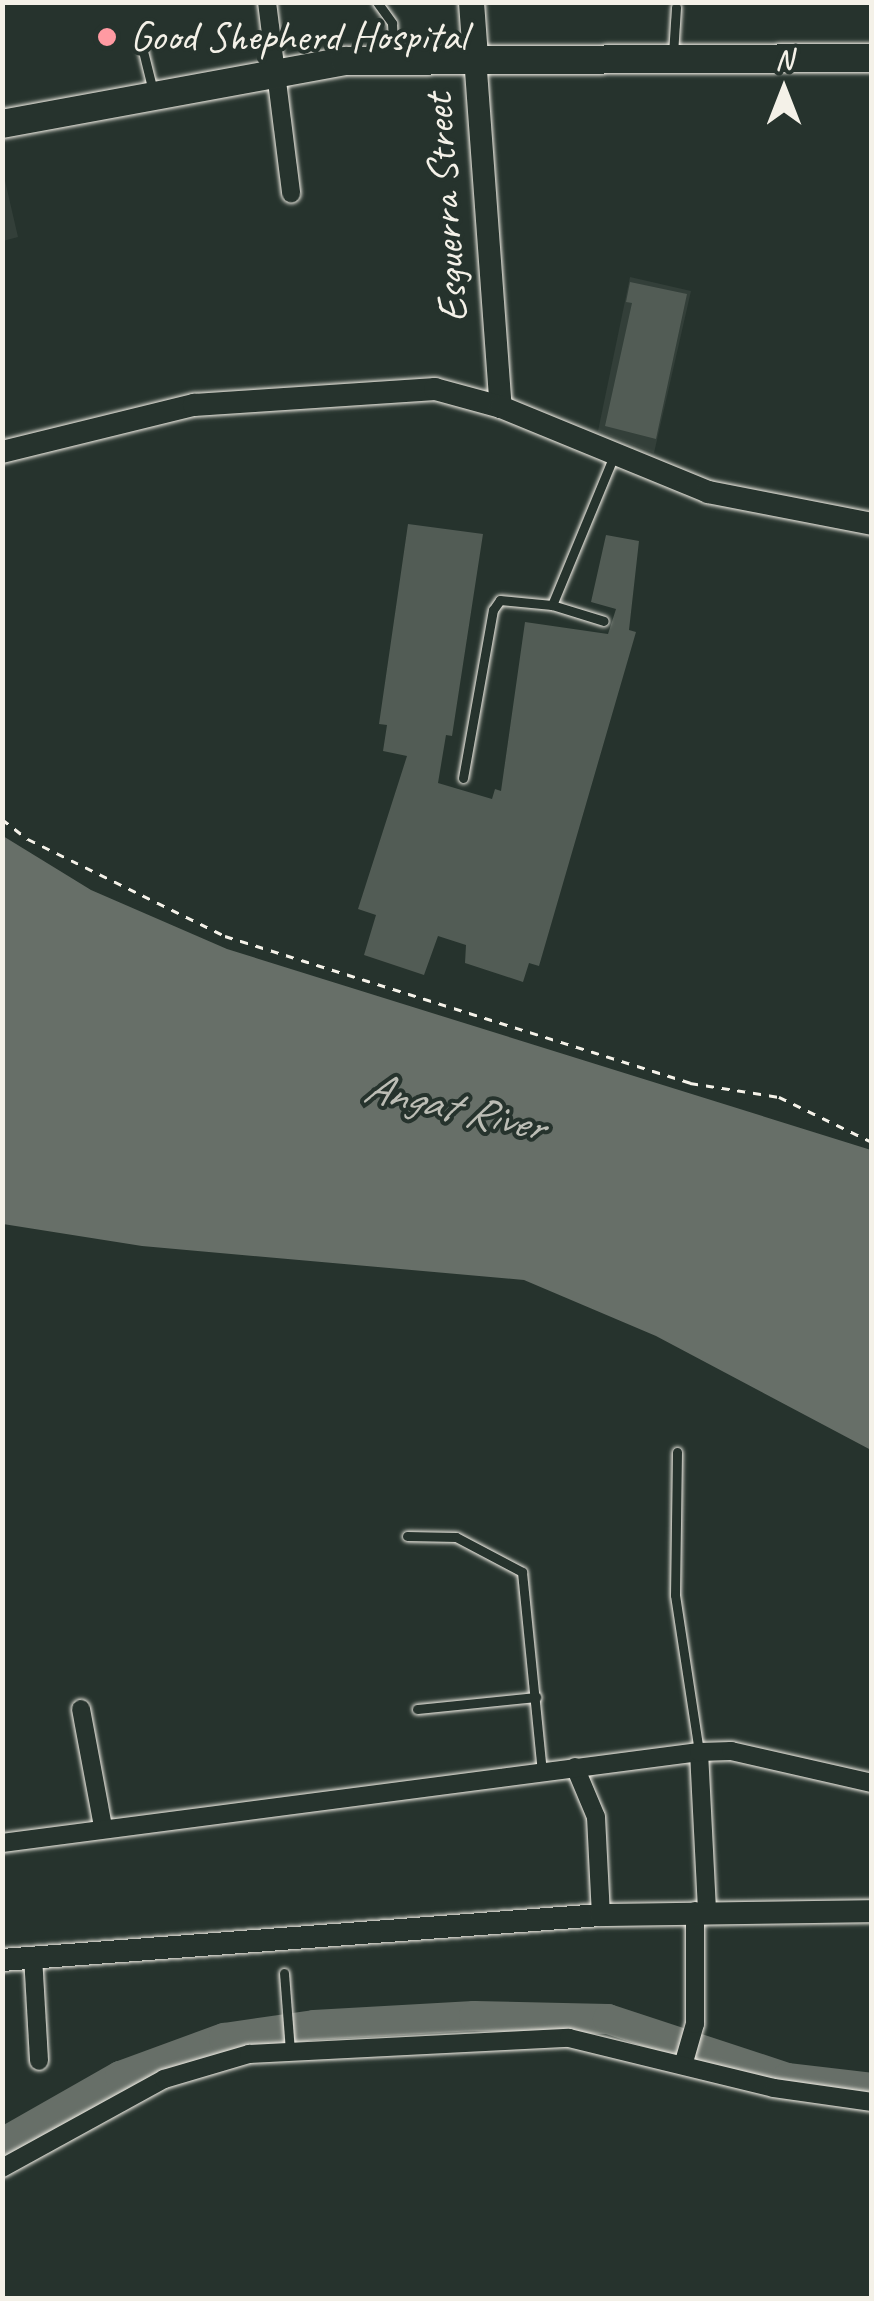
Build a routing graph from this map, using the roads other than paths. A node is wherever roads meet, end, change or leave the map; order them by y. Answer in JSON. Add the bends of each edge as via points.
{"nodes":[{"id":1,"x":268,"y":2,"type":"edge"},
{"id":2,"x":377,"y":2,"type":"edge"},
{"id":3,"x":471,"y":2,"type":"edge"},
{"id":4,"x":676,"y":8,"type":"dead end"},
{"id":5,"x":141,"y":43,"type":"dead end"},
{"id":6,"x":475,"y":56,"type":"junction"},
{"id":7,"x":672,"y":57,"type":"junction"},
{"id":8,"x":872,"y":58,"type":"edge"},
{"id":9,"x":394,"y":59,"type":"junction"},
{"id":10,"x":277,"y":72,"type":"junction"},
{"id":11,"x":154,"y":94,"type":"junction"},
{"id":12,"x":2,"y":124,"type":"edge"},
{"id":13,"x":291,"y":193,"type":"dead end"},
{"id":14,"x":501,"y":407,"type":"junction"},
{"id":15,"x":2,"y":452,"type":"edge"},
{"id":16,"x":615,"y":454,"type":"junction"},
{"id":17,"x":872,"y":524,"type":"edge"},
{"id":18,"x":552,"y":605,"type":"junction"},
{"id":19,"x":604,"y":621,"type":"dead end"},
{"id":20,"x":463,"y":778,"type":"dead end"},
{"id":21,"x":677,"y":1452,"type":"dead end"},
{"id":22,"x":407,"y":1536,"type":"dead end"},
{"id":23,"x":536,"y":1696,"type":"junction"},
{"id":24,"x":81,"y":1709,"type":"dead end"},
{"id":25,"x":417,"y":1709,"type":"dead end"},
{"id":26,"x":699,"y":1752,"type":"junction"},
{"id":27,"x":575,"y":1767,"type":"junction"},
{"id":28,"x":542,"y":1772,"type":"junction"},
{"id":29,"x":872,"y":1783,"type":"edge"},
{"id":30,"x":104,"y":1828,"type":"junction"},
{"id":31,"x":2,"y":1842,"type":"edge"},
{"id":32,"x":701,"y":1911,"type":"junction"},
{"id":33,"x":872,"y":1911,"type":"edge"},
{"id":34,"x":601,"y":1915,"type":"junction"},
{"id":35,"x":34,"y":1956,"type":"junction"},
{"id":36,"x":2,"y":1960,"type":"edge"},
{"id":37,"x":284,"y":1972,"type":"dead end"},
{"id":38,"x":290,"y":2043,"type":"junction"},
{"id":39,"x":686,"y":2057,"type":"junction"},
{"id":40,"x":39,"y":2061,"type":"dead end"},
{"id":41,"x":872,"y":2102,"type":"edge"},
{"id":42,"x":2,"y":2168,"type":"edge"}],
"edges":[{"from":1,"to":10,"type":"street"},
{"from":2,"to":9,"type":"lane","via":[[392,23]]},
{"from":3,"to":6,"type":"main road","name":"Esguerra Street"},
{"from":4,"to":7,"type":"lane"},
{"from":5,"to":11,"type":"lane"},
{"from":6,"to":7,"type":"main road"},
{"from":6,"to":9,"type":"main road"},
{"from":6,"to":14,"type":"street","name":"Esguerra Street"},
{"from":7,"to":8,"type":"main road"},
{"from":9,"to":10,"type":"main road"},
{"from":10,"to":11,"type":"main road"},
{"from":10,"to":13,"type":"street"},
{"from":11,"to":12,"type":"main road"},
{"from":14,"to":15,"type":"street","via":[[435,389],[194,405]]},
{"from":14,"to":16,"type":"street"},
{"from":16,"to":17,"type":"street","via":[[708,492]]},
{"from":16,"to":18,"type":"lane"},
{"from":18,"to":19,"type":"lane"},
{"from":18,"to":20,"type":"lane","via":[[500,600],[492,610]]},
{"from":21,"to":26,"type":"lane","via":[[675,1595]]},
{"from":22,"to":23,"type":"lane","via":[[456,1537],[522,1572]]},
{"from":23,"to":25,"type":"lane"},
{"from":23,"to":28,"type":"lane"},
{"from":24,"to":30,"type":"street"},
{"from":26,"to":27,"type":"street"},
{"from":26,"to":29,"type":"street","via":[[731,1751]]},
{"from":26,"to":32,"type":"street"},
{"from":27,"to":28,"type":"street"},
{"from":27,"to":34,"type":"street","via":[[596,1817]]},
{"from":28,"to":30,"type":"street"},
{"from":30,"to":31,"type":"street"},
{"from":32,"to":33,"type":"street"},
{"from":32,"to":34,"type":"street"},
{"from":32,"to":39,"type":"street","via":[[695,2024]]},
{"from":34,"to":35,"type":"street"},
{"from":35,"to":36,"type":"street"},
{"from":35,"to":40,"type":"street"},
{"from":37,"to":38,"type":"lane"},
{"from":38,"to":39,"type":"street","via":[[568,2038]]},
{"from":38,"to":42,"type":"street","via":[[164,2079]]},
{"from":39,"to":41,"type":"street","via":[[774,2088]]}]}
